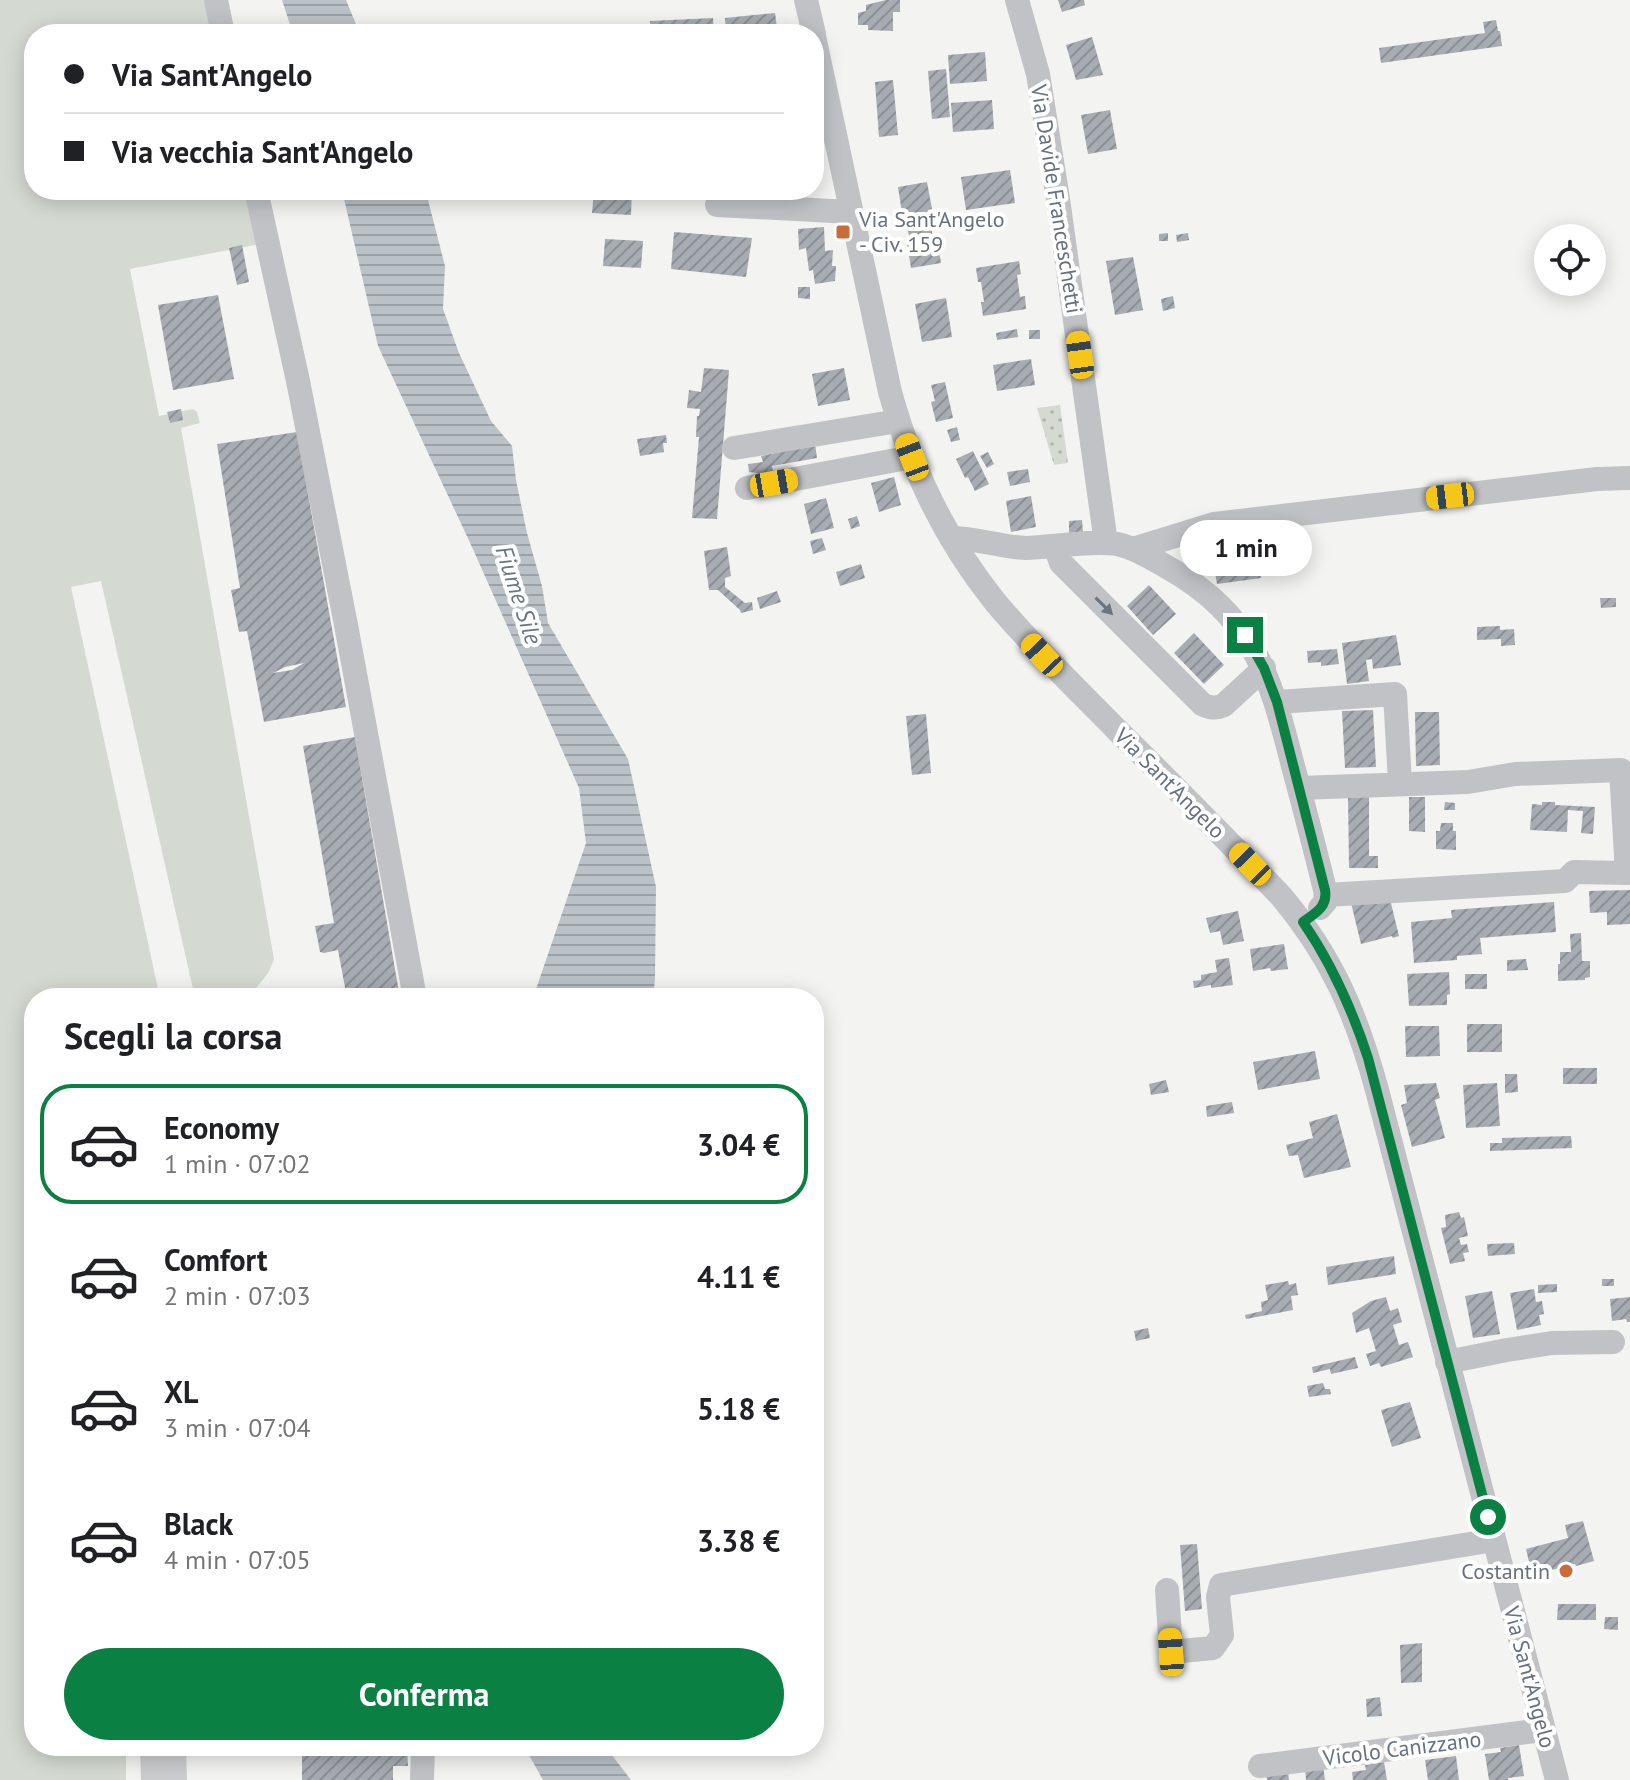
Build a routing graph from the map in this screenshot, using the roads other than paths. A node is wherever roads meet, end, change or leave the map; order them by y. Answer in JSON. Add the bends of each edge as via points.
{"nodes":[{"id":1,"x":216,"y":0,"type":"edge"},
{"id":2,"x":806,"y":0,"type":"edge"},
{"id":3,"x":1017,"y":0,"type":"edge"},
{"id":4,"x":221,"y":24,"type":"edge"},
{"id":5,"x":811,"y":24,"type":"edge"},
{"id":6,"x":824,"y":83,"type":"edge"},
{"id":7,"x":258,"y":200,"type":"edge"},
{"id":8,"x":717,"y":205,"type":"dead end"},
{"id":9,"x":851,"y":212,"type":"junction"},
{"id":10,"x":898,"y":421,"type":"junction"},
{"id":11,"x":734,"y":448,"type":"dead end"},
{"id":12,"x":912,"y":457,"type":"junction"},
{"id":13,"x":1630,"y":478,"type":"edge"},
{"id":14,"x":747,"y":488,"type":"dead end"},
{"id":15,"x":951,"y":538,"type":"junction"},
{"id":16,"x":1106,"y":543,"type":"junction"},
{"id":17,"x":1055,"y":546,"type":"junction"},
{"id":18,"x":1133,"y":549,"type":"junction"},
{"id":19,"x":1264,"y":668,"type":"junction"},
{"id":20,"x":1277,"y":702,"type":"junction"},
{"id":21,"x":1400,"y":783,"type":"junction"},
{"id":22,"x":1299,"y":788,"type":"junction"},
{"id":23,"x":1326,"y":895,"type":"junction"},
{"id":24,"x":1303,"y":922,"type":"junction"},
{"id":25,"x":413,"y":988,"type":"edge"},
{"id":26,"x":1613,"y":1342,"type":"dead end"},
{"id":27,"x":1447,"y":1362,"type":"junction"},
{"id":28,"x":1494,"y":1540,"type":"junction"},
{"id":29,"x":1167,"y":1590,"type":"dead end"},
{"id":30,"x":1543,"y":1730,"type":"junction"},
{"id":31,"x":423,"y":1756,"type":"edge"},
{"id":32,"x":1260,"y":1766,"type":"dead end"},
{"id":33,"x":422,"y":1780,"type":"edge"},
{"id":34,"x":1557,"y":1780,"type":"edge"}],
"edges":[{"from":1,"to":4,"type":"street"},
{"from":2,"to":5,"type":"street","name":"Via Sant'Angelo"},
{"from":3,"to":16,"type":"street","name":"Via Davide Franceschetti","via":[[1038,74]]},
{"from":6,"to":9,"type":"street","name":"Via Sant'Angelo"},
{"from":7,"to":25,"type":"street","via":[[346,625]]},
{"from":8,"to":9,"type":"street"},
{"from":9,"to":10,"type":"street","name":"Via Sant'Angelo"},
{"from":10,"to":11,"type":"street"},
{"from":10,"to":12,"type":"street","name":"Via Sant'Angelo"},
{"from":12,"to":14,"type":"street"},
{"from":12,"to":15,"type":"street","name":"Via Sant'Angelo"},
{"from":13,"to":18,"type":"street","via":[[1214,524]]},
{"from":15,"to":17,"type":"street","via":[[1013,547]]},
{"from":15,"to":24,"type":"street","name":"Via Sant'Angelo","via":[[1021,632]]},
{"from":16,"to":17,"type":"street"},
{"from":16,"to":18,"type":"street"},
{"from":17,"to":19,"type":"street","one_way":true,"via":[[1061,563],[1202,704],[1224,705]]},
{"from":18,"to":19,"type":"street","via":[[1212,599],[1245,635]]},
{"from":19,"to":20,"type":"street"},
{"from":20,"to":21,"type":"street","via":[[1395,694]]},
{"from":20,"to":22,"type":"street"},
{"from":21,"to":22,"type":"street"},
{"from":21,"to":23,"type":"street","via":[[1621,770],[1627,873],[1574,872],[1565,881]]},
{"from":22,"to":23,"type":"street"},
{"from":23,"to":24,"type":"street","via":[[1323,906]]},
{"from":24,"to":27,"type":"street","name":"Via Sant'Angelo","via":[[1339,982],[1363,1044]]},
{"from":26,"to":27,"type":"street","via":[[1552,1343]]},
{"from":27,"to":28,"type":"street","name":"Via Sant'Angelo"},
{"from":28,"to":29,"type":"street","via":[[1221,1585],[1222,1635],[1213,1648],[1171,1652]]},
{"from":28,"to":30,"type":"street","name":"Via Sant'Angelo"},
{"from":30,"to":32,"type":"street","name":"Vicolo Canizzano"},
{"from":30,"to":34,"type":"street","name":"Via Sant'Angelo"},
{"from":31,"to":33,"type":"street"}]}
